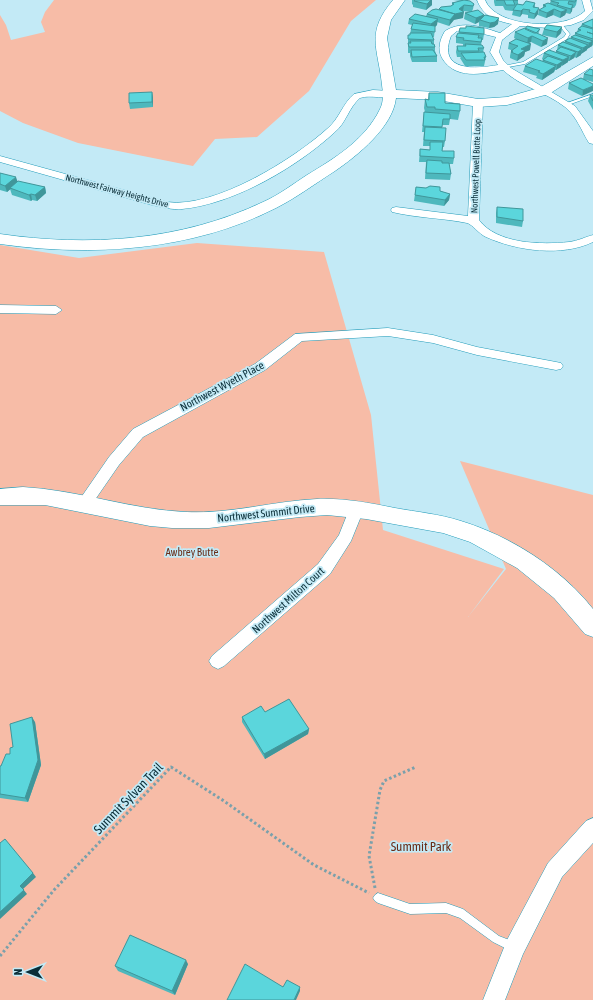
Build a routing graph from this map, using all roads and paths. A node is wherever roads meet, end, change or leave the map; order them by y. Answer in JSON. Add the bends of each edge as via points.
{"nodes":[{"id":1,"x":399,"y":0,"type":"edge"},
{"id":2,"x":480,"y":0,"type":"edge"},
{"id":3,"x":586,"y":0,"type":"edge"},
{"id":4,"x":518,"y":24,"type":"junction"},
{"id":5,"x":561,"y":25,"type":"junction"},
{"id":6,"x":502,"y":36,"type":"junction"},
{"id":7,"x":593,"y":61,"type":"edge"},
{"id":8,"x":504,"y":67,"type":"junction"},
{"id":9,"x":544,"y":91,"type":"junction"},
{"id":10,"x":390,"y":94,"type":"junction"},
{"id":11,"x":593,"y":95,"type":"edge"},
{"id":12,"x":478,"y":103,"type":"junction"},
{"id":13,"x":566,"y":104,"type":"junction"},
{"id":14,"x":588,"y":120,"type":"edge"},
{"id":15,"x":593,"y":141,"type":"edge"},
{"id":16,"x":0,"y":159,"type":"edge"},
{"id":17,"x":396,"y":210,"type":"dead end"},
{"id":18,"x":473,"y":220,"type":"junction"},
{"id":19,"x":593,"y":238,"type":"edge"},
{"id":20,"x":0,"y":239,"type":"edge"},
{"id":21,"x":0,"y":309,"type":"edge"},
{"id":22,"x":56,"y":310,"type":"dead end"},
{"id":23,"x":556,"y":366,"type":"dead end"},
{"id":24,"x":0,"y":497,"type":"edge"},
{"id":25,"x":86,"y":503,"type":"junction"},
{"id":26,"x":356,"y":509,"type":"junction"},
{"id":27,"x":593,"y":627,"type":"edge"},
{"id":28,"x":218,"y":660,"type":"dead end"},
{"id":29,"x":416,"y":767,"type":"dead end"},
{"id":30,"x":593,"y":828,"type":"edge"},
{"id":31,"x":378,"y":898,"type":"junction"},
{"id":32,"x":515,"y":948,"type":"junction"},
{"id":33,"x":0,"y":956,"type":"edge"},
{"id":34,"x":494,"y":1000,"type":"edge"}],
"edges":[{"from":1,"to":10,"type":"main road","via":[[388,12],[381,29],[381,45]]},
{"from":2,"to":4,"type":"street","via":[[490,13]]},
{"from":3,"to":5,"type":"street","via":[[589,11],[583,18]]},
{"from":4,"to":5,"type":"street"},
{"from":4,"to":6,"type":"street"},
{"from":5,"to":8,"type":"lane","via":[[568,34],[566,38],[524,63]]},
{"from":6,"to":8,"type":"street","via":[[497,41],[495,53]]},
{"from":6,"to":8,"type":"street","via":[[472,28],[456,28],[448,33],[444,51],[450,64],[461,70],[477,71]]},
{"from":7,"to":9,"type":"main road"},
{"from":8,"to":9,"type":"street"},
{"from":9,"to":12,"type":"main road","via":[[507,101]]},
{"from":9,"to":13,"type":"street"},
{"from":10,"to":12,"type":"main road","via":[[438,96]]},
{"from":10,"to":16,"type":"street","name":"Northwest Fairway Heights Drive","via":[[362,94],[355,97],[334,129],[310,148],[249,184],[214,199],[183,206],[152,202]]},
{"from":10,"to":20,"type":"main road","via":[[379,122],[355,150],[270,205],[245,215],[195,232],[131,242],[51,245]]},
{"from":11,"to":13,"type":"lane"},
{"from":12,"to":18,"type":"street","name":"Northwest Powell Butte Loop"},
{"from":13,"to":14,"type":"street"},
{"from":14,"to":15,"type":"street"},
{"from":17,"to":18,"type":"street"},
{"from":18,"to":19,"type":"street","name":"Northwest Powell Butte Loop","via":[[486,233],[513,242],[568,247]]},
{"from":21,"to":22,"type":"street"},
{"from":23,"to":25,"type":"street","name":"Northwest Wyeth Place","via":[[477,351],[433,339],[388,332],[299,337],[260,367],[138,433],[114,461]]},
{"from":24,"to":25,"type":"main road","name":"Northwest Summit Drive","via":[[32,495]]},
{"from":25,"to":26,"type":"main road","name":"Northwest Summit Drive","via":[[141,517],[174,521],[216,519],[289,509]]},
{"from":26,"to":27,"type":"main road","name":"Northwest Summit Drive","via":[[471,533],[522,559],[551,580],[584,613]]},
{"from":26,"to":28,"type":"street","name":"Northwest Milton Court","via":[[346,537],[324,569]]},
{"from":29,"to":31,"type":"path","via":[[384,781],[380,790],[369,856],[372,881]]},
{"from":30,"to":32,"type":"street","via":[[555,870]]},
{"from":31,"to":32,"type":"lane","via":[[410,909],[446,908],[463,914],[496,939]]},
{"from":31,"to":33,"type":"path","name":"Summit Sylvan Trail","via":[[314,865],[172,767],[54,890]]},
{"from":32,"to":34,"type":"street"}]}
